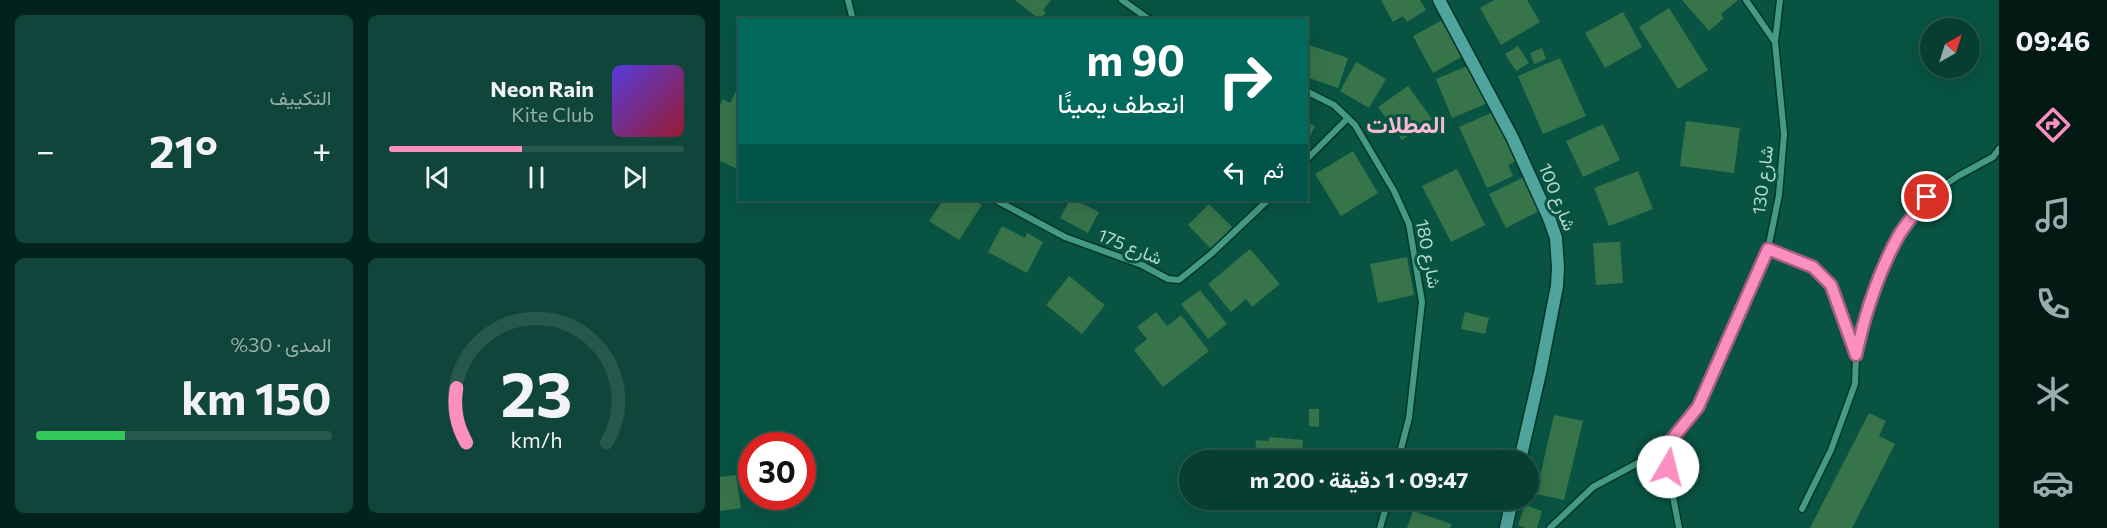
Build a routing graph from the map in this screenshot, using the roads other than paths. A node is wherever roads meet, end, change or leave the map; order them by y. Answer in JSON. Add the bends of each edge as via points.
{"nodes":[{"id":1,"x":848,"y":0,"type":"edge"},
{"id":2,"x":1122,"y":0,"type":"edge"},
{"id":3,"x":1439,"y":0,"type":"edge"},
{"id":4,"x":1746,"y":0,"type":"edge"},
{"id":5,"x":1780,"y":0,"type":"edge"},
{"id":6,"x":853,"y":18,"type":"edge"},
{"id":7,"x":1147,"y":18,"type":"edge"},
{"id":8,"x":1775,"y":42,"type":"junction"},
{"id":9,"x":1308,"y":92,"type":"edge"},
{"id":10,"x":1348,"y":118,"type":"junction"},
{"id":11,"x":1999,"y":149,"type":"edge"},
{"id":12,"x":1308,"y":158,"type":"edge"},
{"id":13,"x":998,"y":201,"type":"edge"},
{"id":14,"x":1267,"y":201,"type":"edge"},
{"id":15,"x":1768,"y":249,"type":"junction"},
{"id":16,"x":1856,"y":355,"type":"junction"},
{"id":17,"x":1664,"y":449,"type":"junction"},
{"id":18,"x":1401,"y":450,"type":"edge"},
{"id":19,"x":1522,"y":450,"type":"edge"},
{"id":20,"x":1802,"y":509,"type":"dead end"},
{"id":21,"x":1385,"y":510,"type":"edge"},
{"id":22,"x":1510,"y":510,"type":"edge"},
{"id":23,"x":1380,"y":528,"type":"edge"},
{"id":24,"x":1506,"y":528,"type":"edge"},
{"id":25,"x":1550,"y":528,"type":"edge"},
{"id":26,"x":1679,"y":528,"type":"edge"}],
"edges":[{"from":1,"to":6,"type":"street"},
{"from":2,"to":7,"type":"street"},
{"from":3,"to":19,"type":"main road","name":"شارع 100","via":[[1512,137],[1556,238],[1557,286]]},
{"from":4,"to":8,"type":"street"},
{"from":5,"to":8,"type":"street","name":"شارع 130"},
{"from":8,"to":15,"type":"street","name":"شارع 130","via":[[1784,134],[1779,195]]},
{"from":9,"to":10,"type":"street","name":"شارع 180","via":[[1326,99]]},
{"from":10,"to":12,"type":"street"},
{"from":10,"to":18,"type":"street","name":"شارع 180","via":[[1363,137],[1406,216],[1422,302],[1409,418]]},
{"from":11,"to":16,"type":"street","via":[[1994,157],[1927,197],[1899,235],[1864,315]]},
{"from":13,"to":14,"type":"street","name":"شارع 175","via":[[1065,237],[1179,280]]},
{"from":15,"to":16,"type":"street","via":[[1813,267],[1831,285]]},
{"from":15,"to":17,"type":"street","name":"شارع 130","via":[[1698,407]]},
{"from":16,"to":20,"type":"street","via":[[1855,384],[1831,450]]},
{"from":17,"to":25,"type":"street","name":"شارع 130","via":[[1593,488]]},
{"from":17,"to":26,"type":"street"},
{"from":21,"to":23,"type":"street"},
{"from":22,"to":24,"type":"main road"}]}
